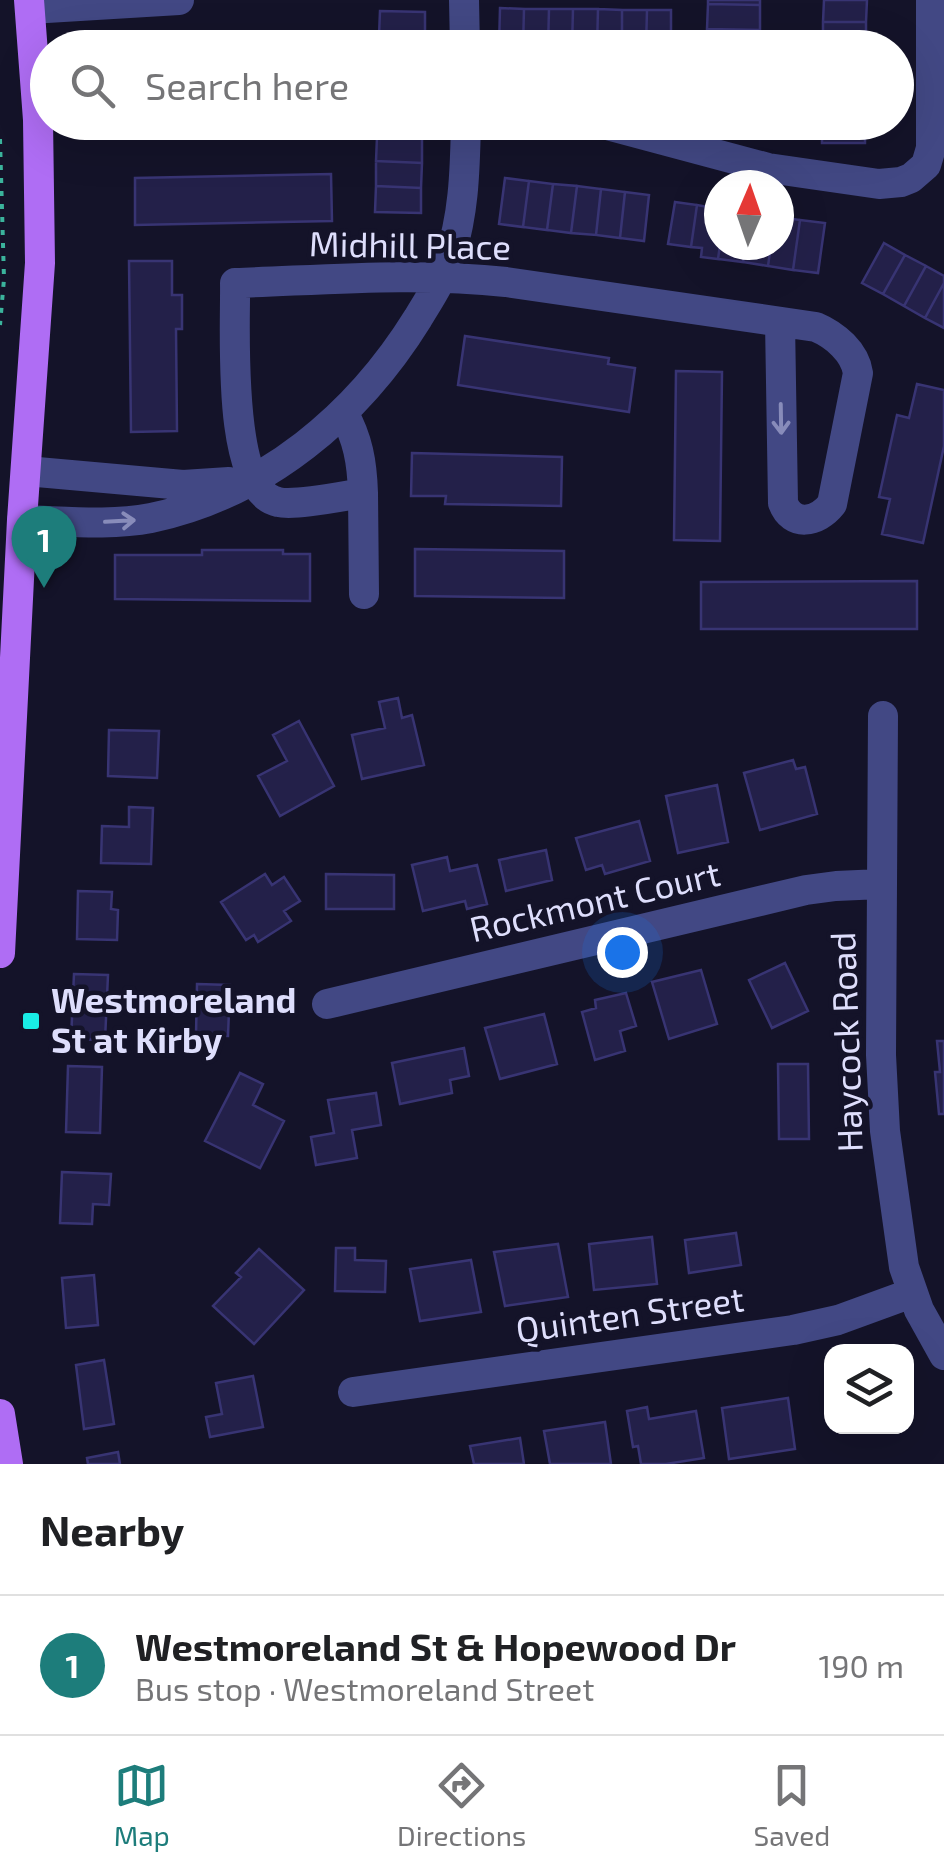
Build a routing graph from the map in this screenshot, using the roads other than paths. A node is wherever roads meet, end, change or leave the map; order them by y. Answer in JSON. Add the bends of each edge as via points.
{"nodes":[{"id":1,"x":179,"y":0,"type":"edge"},
{"id":2,"x":464,"y":0,"type":"edge"},
{"id":3,"x":931,"y":0,"type":"edge"},
{"id":4,"x":30,"y":5,"type":"edge"},
{"id":5,"x":32,"y":30,"type":"edge"},
{"id":6,"x":465,"y":30,"type":"edge"},
{"id":7,"x":38,"y":140,"type":"edge"},
{"id":8,"x":465,"y":140,"type":"edge"},
{"id":9,"x":663,"y":140,"type":"edge"},
{"id":10,"x":442,"y":277,"type":"junction"},
{"id":11,"x":780,"y":322,"type":"junction"},
{"id":12,"x":343,"y":412,"type":"junction"},
{"id":13,"x":252,"y":480,"type":"junction"},
{"id":14,"x":17,"y":481,"type":"edge"},
{"id":15,"x":363,"y":493,"type":"junction"},
{"id":16,"x":22,"y":520,"type":"junction"},
{"id":17,"x":364,"y":594,"type":"dead end"},
{"id":18,"x":882,"y":716,"type":"dead end"},
{"id":19,"x":6,"y":741,"type":"edge"},
{"id":20,"x":881,"y":884,"type":"junction"},
{"id":21,"x":0,"y":953,"type":"edge"},
{"id":22,"x":327,"y":1004,"type":"dead end"},
{"id":23,"x":912,"y":1294,"type":"junction"},
{"id":24,"x":944,"y":1355,"type":"edge"},
{"id":25,"x":353,"y":1392,"type":"dead end"},
{"id":26,"x":0,"y":1414,"type":"edge"},
{"id":27,"x":8,"y":1464,"type":"edge"}],
"edges":[{"from":1,"to":4,"type":"street"},
{"from":2,"to":6,"type":"street"},
{"from":3,"to":9,"type":"street","via":[[931,148],[924,168],[902,182],[768,168]]},
{"from":4,"to":5,"type":"main road"},
{"from":7,"to":14,"type":"main road","via":[[40,247]]},
{"from":8,"to":10,"type":"street","via":[[460,212]]},
{"from":10,"to":11,"type":"street","name":"Midhill Place"},
{"from":10,"to":12,"type":"street","via":[[389,361]]},
{"from":10,"to":13,"type":"street","name":"Midhill Place","via":[[235,282],[240,438]]},
{"from":11,"to":11,"type":"street","name":"Midhill Place","one_way":true,"via":[[783,503],[795,518],[816,518],[832,504],[856,362],[822,330]]},
{"from":12,"to":13,"type":"street"},
{"from":12,"to":15,"type":"street","via":[[358,443]]},
{"from":13,"to":14,"type":"street"},
{"from":13,"to":15,"type":"street","via":[[278,502]]},
{"from":16,"to":13,"type":"street","one_way":true,"via":[[137,520],[210,500]]},
{"from":14,"to":16,"type":"main road"},
{"from":15,"to":17,"type":"street"},
{"from":16,"to":19,"type":"main road"},
{"from":18,"to":20,"type":"street","name":"Haycock Road"},
{"from":19,"to":21,"type":"main road"},
{"from":20,"to":22,"type":"street","name":"Rockmont Court","via":[[806,890]]},
{"from":20,"to":23,"type":"street","name":"Haycock Road","via":[[887,1160]]},
{"from":23,"to":24,"type":"street","name":"Haycock Road"},
{"from":23,"to":25,"type":"street","name":"Quinten Street","via":[[793,1330]]},
{"from":26,"to":27,"type":"main road"}]}
